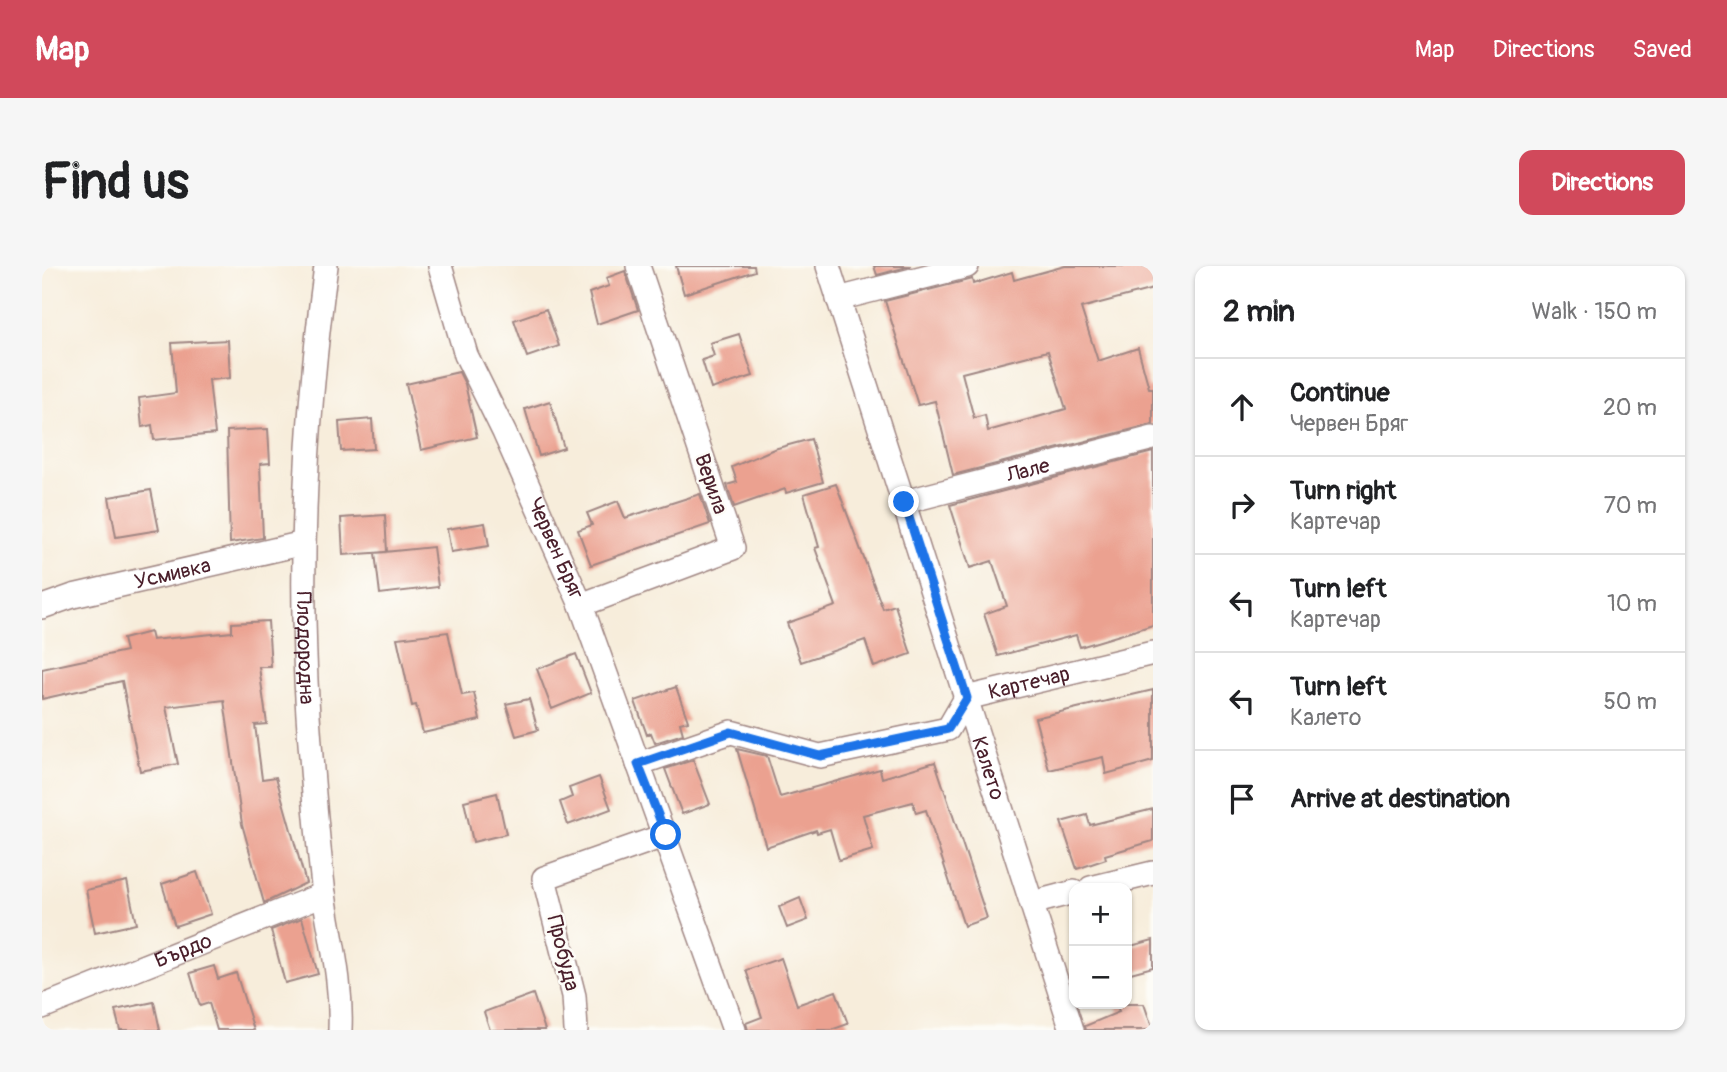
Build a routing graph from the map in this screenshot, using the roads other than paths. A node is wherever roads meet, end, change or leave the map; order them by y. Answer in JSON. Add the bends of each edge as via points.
{"nodes":[{"id":1,"x":326,"y":266,"type":"edge"},
{"id":2,"x":440,"y":266,"type":"edge"},
{"id":3,"x":638,"y":266,"type":"edge"},
{"id":4,"x":828,"y":266,"type":"edge"},
{"id":5,"x":967,"y":266,"type":"edge"},
{"id":6,"x":838,"y":299,"type":"junction"},
{"id":7,"x":1153,"y":438,"type":"edge"},
{"id":8,"x":904,"y":502,"type":"junction"},
{"id":9,"x":304,"y":543,"type":"junction"},
{"id":10,"x":581,"y":606,"type":"junction"},
{"id":11,"x":42,"y":607,"type":"edge"},
{"id":12,"x":1153,"y":653,"type":"edge"},
{"id":13,"x":967,"y":698,"type":"junction"},
{"id":14,"x":638,"y":764,"type":"junction"},
{"id":15,"x":666,"y":835,"type":"junction"},
{"id":16,"x":1153,"y":873,"type":"edge"},
{"id":17,"x":1112,"y":883,"type":"edge"},
{"id":18,"x":1069,"y":893,"type":"edge"},
{"id":19,"x":324,"y":894,"type":"junction"},
{"id":20,"x":1032,"y":903,"type":"junction"},
{"id":21,"x":42,"y":1007,"type":"edge"},
{"id":22,"x":340,"y":1030,"type":"edge"},
{"id":23,"x":576,"y":1030,"type":"edge"},
{"id":24,"x":734,"y":1030,"type":"edge"},
{"id":25,"x":1072,"y":1030,"type":"edge"}],
"edges":[{"from":1,"to":9,"type":"street","name":"Плодородна","via":[[313,363]]},
{"from":2,"to":10,"type":"street","name":"Червен Бряг","via":[[467,355]]},
{"from":3,"to":10,"type":"street","name":"Верила","via":[[733,548]]},
{"from":4,"to":6,"type":"street","name":"Калето"},
{"from":5,"to":6,"type":"street"},
{"from":6,"to":8,"type":"street","name":"Калето"},
{"from":7,"to":8,"type":"street","name":"Лале"},
{"from":8,"to":13,"type":"street","name":"Калето"},
{"from":9,"to":11,"type":"street","name":"Усмивка"},
{"from":9,"to":19,"type":"street","name":"Плодородна","via":[[307,713]]},
{"from":10,"to":14,"type":"street","name":"Червен Бряг"},
{"from":12,"to":13,"type":"street","name":"Картечар"},
{"from":13,"to":14,"type":"street","name":"Картечар","via":[[948,729],[820,756],[731,732]]},
{"from":13,"to":20,"type":"street","name":"Калето"},
{"from":14,"to":15,"type":"street","name":"Червен Бряг"},
{"from":15,"to":23,"type":"street","name":"Пробуда","via":[[544,878],[574,996]]},
{"from":15,"to":24,"type":"street","name":"Червен Бряг"},
{"from":16,"to":17,"type":"street"},
{"from":18,"to":20,"type":"street"},
{"from":19,"to":21,"type":"street","name":"Бърдо"},
{"from":19,"to":22,"type":"street","name":"Плодородна","via":[[342,992]]},
{"from":20,"to":25,"type":"street","name":"Калето"}]}
